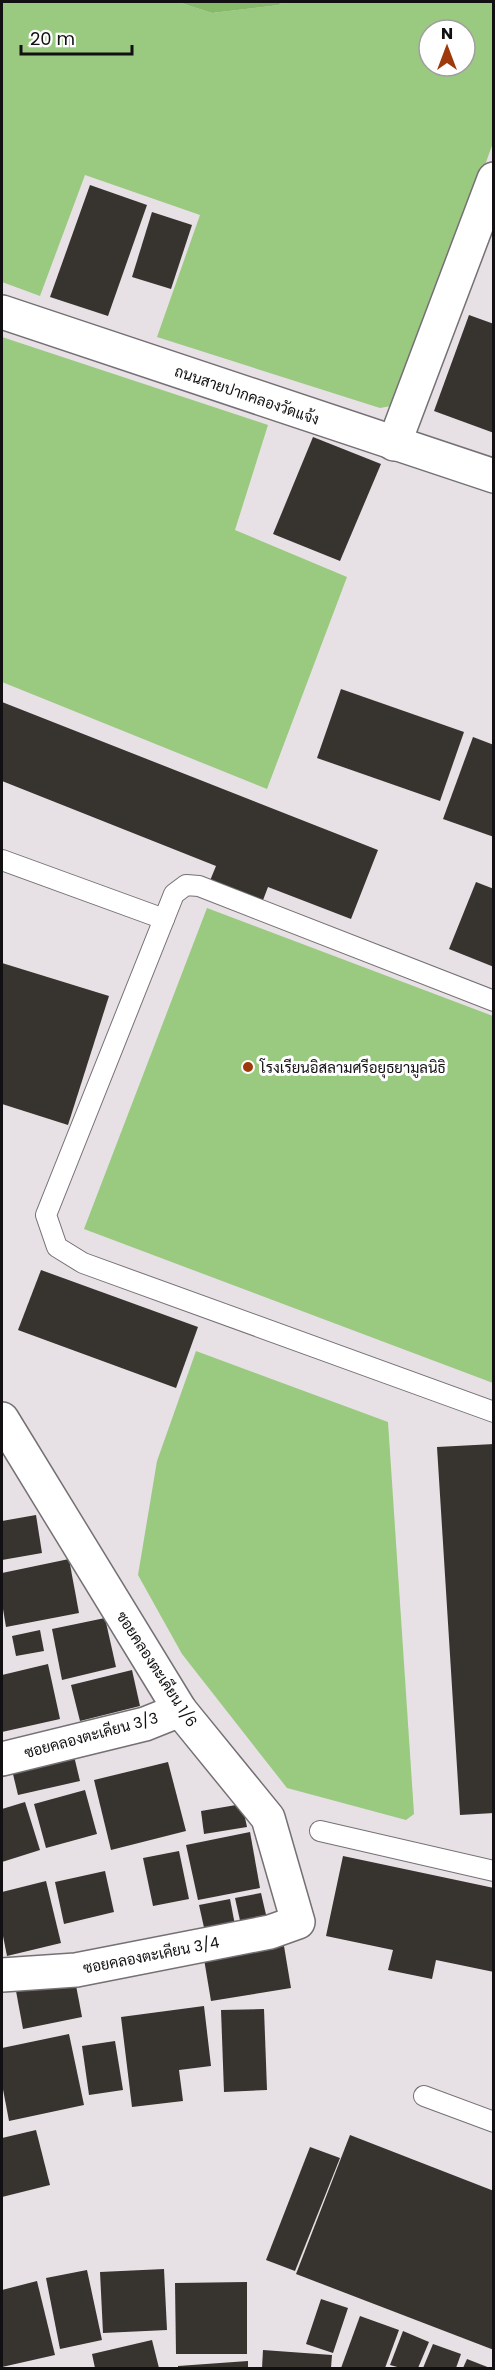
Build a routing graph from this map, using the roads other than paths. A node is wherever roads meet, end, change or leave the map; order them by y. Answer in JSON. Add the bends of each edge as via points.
{"nodes":[{"id":1,"x":494,"y":179,"type":"edge"},
{"id":2,"x":2,"y":312,"type":"edge"},
{"id":3,"x":394,"y":444,"type":"junction"},
{"id":4,"x":494,"y":476,"type":"edge"},
{"id":5,"x":2,"y":860,"type":"edge"},
{"id":6,"x":164,"y":919,"type":"junction"},
{"id":7,"x":494,"y":1001,"type":"edge"},
{"id":8,"x":494,"y":1412,"type":"edge"},
{"id":9,"x":2,"y":1419,"type":"edge"},
{"id":10,"x":180,"y":1710,"type":"junction"},
{"id":11,"x":2,"y":1759,"type":"edge"},
{"id":12,"x":320,"y":1831,"type":"dead end"},
{"id":13,"x":494,"y":1871,"type":"edge"},
{"id":14,"x":298,"y":1922,"type":"joint"},
{"id":15,"x":2,"y":1975,"type":"edge"},
{"id":16,"x":424,"y":2096,"type":"dead end"},
{"id":17,"x":494,"y":2122,"type":"edge"}],
"edges":[{"from":1,"to":3,"type":"street"},
{"from":2,"to":3,"type":"street","name":"ถนนสายปากคลองวัดแจ้ง"},
{"from":3,"to":4,"type":"street","name":"ถนนสายปากคลองวัดแจ้ง"},
{"from":5,"to":6,"type":"lane"},
{"from":6,"to":7,"type":"lane","via":[[174,894],[186,885],[200,886]]},
{"from":6,"to":8,"type":"lane","via":[[46,1215],[57,1247],[83,1263]]},
{"from":9,"to":10,"type":"street","name":"ซอยคลองตะเคียน 1/6"},
{"from":10,"to":11,"type":"street","name":"ซอยคลองตะเคียน 3/3","via":[[145,1724]]},
{"from":10,"to":14,"type":"street","name":"ซอยคลองตะเคียน 1/6","via":[[268,1818]]},
{"from":12,"to":13,"type":"lane"},
{"from":14,"to":15,"type":"street","name":"ซอยคลองตะเคียน 3/4","via":[[270,1932],[76,1970]]},
{"from":16,"to":17,"type":"lane"}]}
